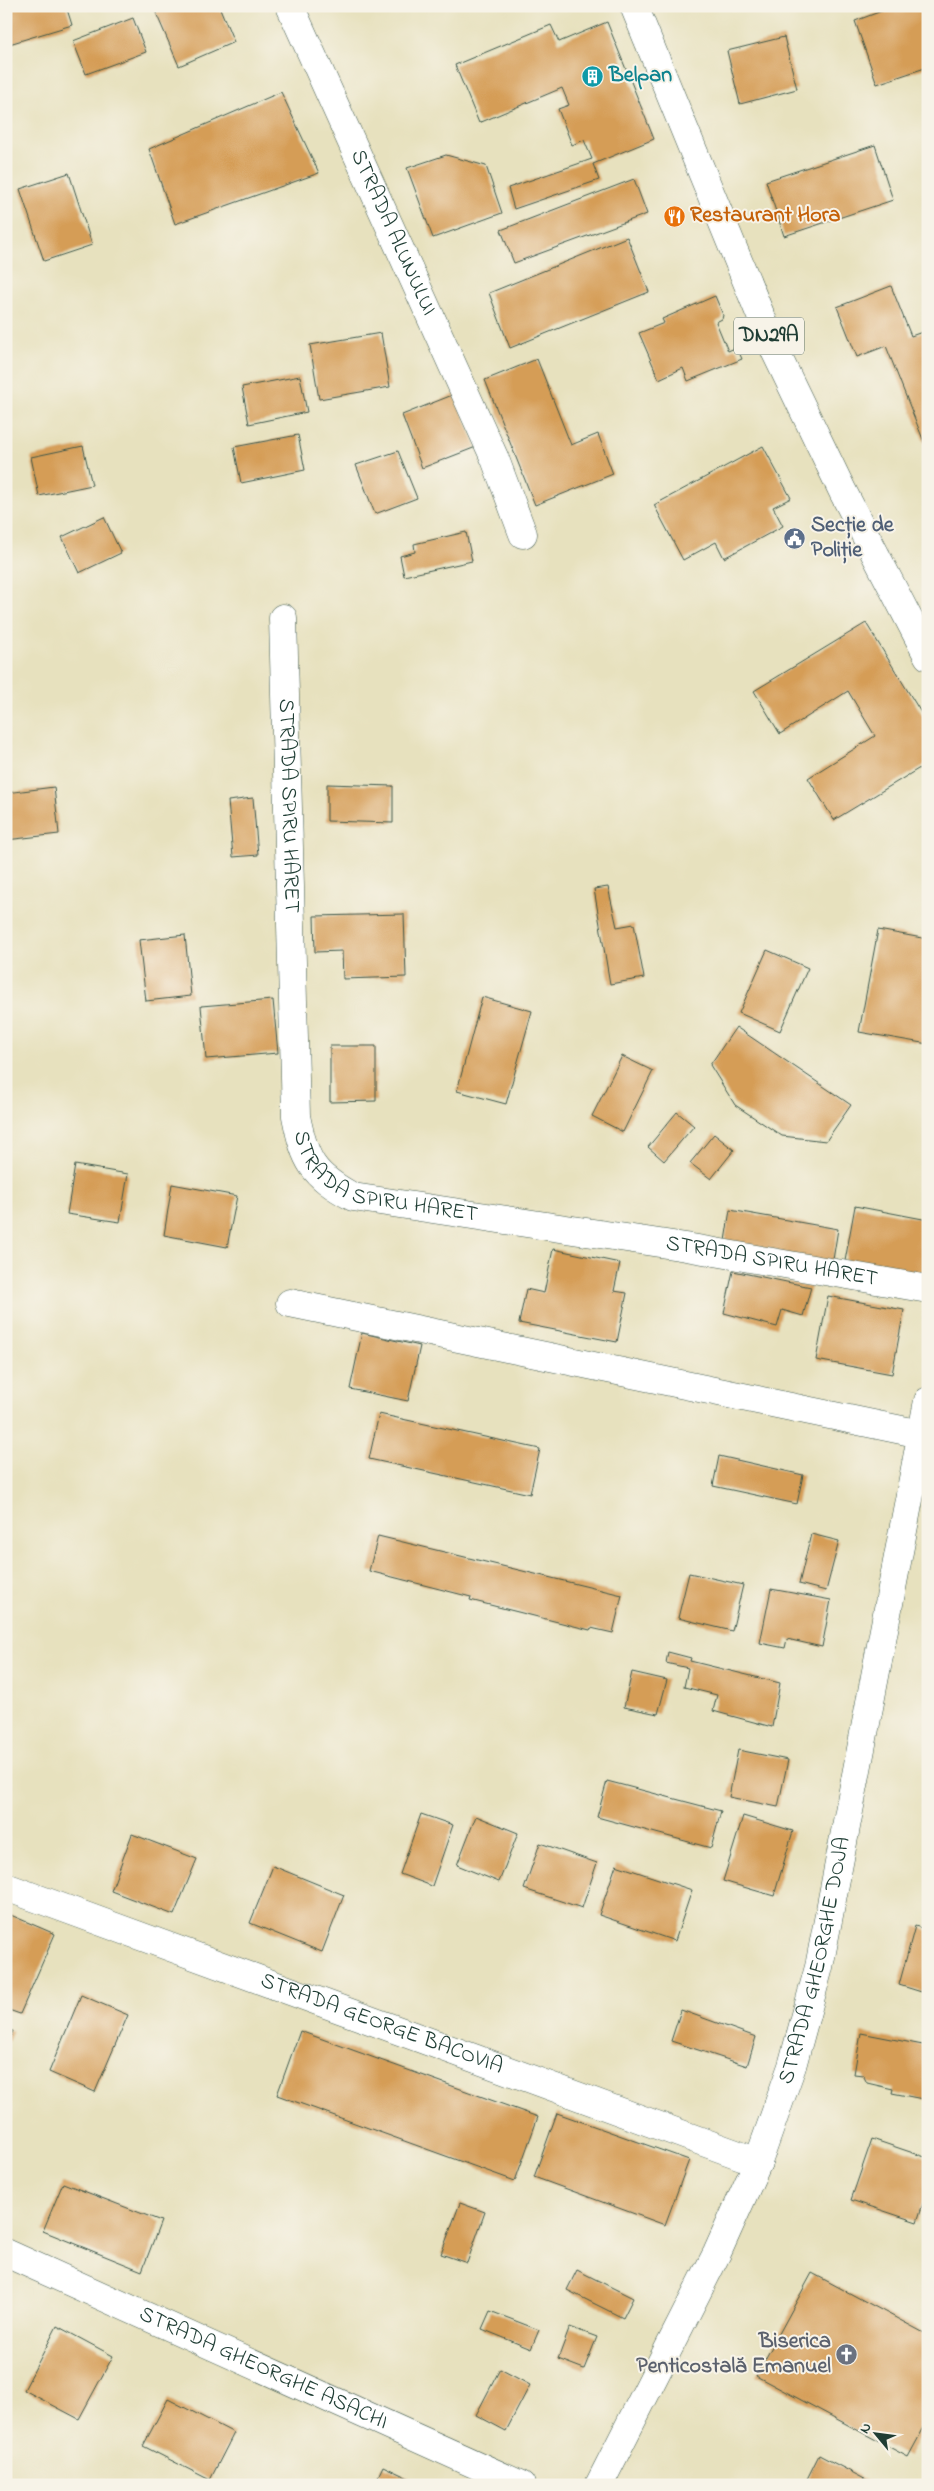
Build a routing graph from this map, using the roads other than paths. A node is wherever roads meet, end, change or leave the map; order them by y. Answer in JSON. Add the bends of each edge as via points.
{"nodes":[{"id":1,"x":290,"y":6,"type":"edge"},
{"id":2,"x":634,"y":6,"type":"edge"},
{"id":3,"x":522,"y":534,"type":"dead end"},
{"id":4,"x":284,"y":618,"type":"dead end"},
{"id":5,"x":928,"y":656,"type":"edge"},
{"id":6,"x":928,"y":1289,"type":"edge"},
{"id":7,"x":290,"y":1303,"type":"dead end"},
{"id":8,"x":928,"y":1401,"type":"edge"},
{"id":9,"x":921,"y":1434,"type":"junction"},
{"id":10,"x":6,"y":1887,"type":"edge"},
{"id":11,"x":758,"y":2162,"type":"junction"},
{"id":12,"x":6,"y":2253,"type":"edge"},
{"id":13,"x":521,"y":2485,"type":"edge"},
{"id":14,"x":599,"y":2485,"type":"edge"}],
"edges":[{"from":1,"to":3,"type":"street","name":"STRADA ALUNULUI","via":[[495,459]]},
{"from":2,"to":5,"type":"street","number":"DN29A","via":[[776,353]]},
{"from":4,"to":6,"type":"street","name":"STRADA SPIRU HARET","via":[[296,1116],[303,1149],[312,1166],[330,1185],[353,1197],[686,1247]]},
{"from":7,"to":9,"type":"street"},
{"from":8,"to":9,"type":"street","name":"STRADA GHEORGHE DOJA"},
{"from":9,"to":11,"type":"street","name":"STRADA GHEORGHE DOJA","via":[[819,1967],[792,2066]]},
{"from":10,"to":11,"type":"street","name":"STRADA GEORGE BACOVIA"},
{"from":11,"to":14,"type":"street","name":"STRADA GHEORGHE DOJA","via":[[717,2253]]},
{"from":12,"to":13,"type":"street","name":"STRADA GHEORGHE ASACHI"}]}
